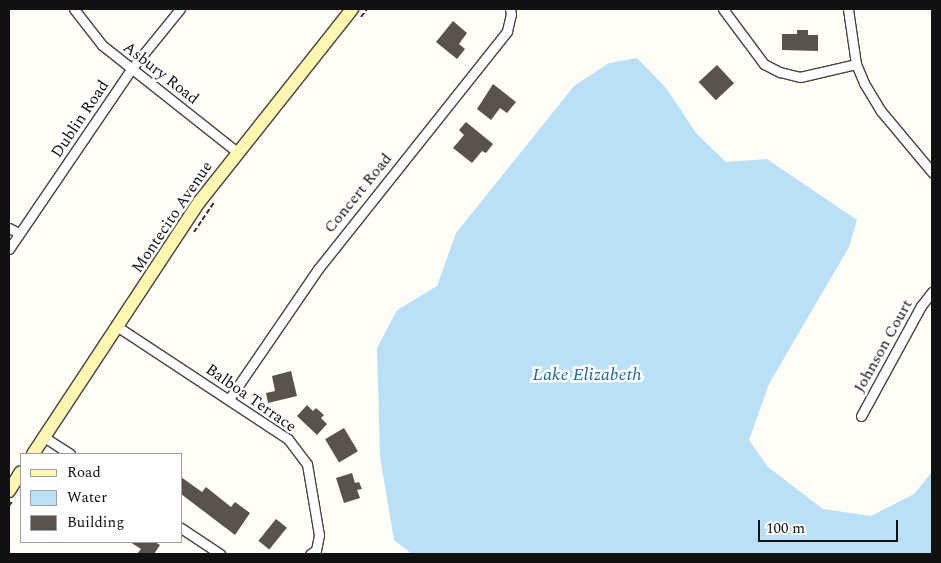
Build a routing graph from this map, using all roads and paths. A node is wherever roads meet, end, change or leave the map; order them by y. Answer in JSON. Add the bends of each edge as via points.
{"nodes":[{"id":1,"x":74,"y":9,"type":"edge"},
{"id":2,"x":180,"y":9,"type":"edge"},
{"id":3,"x":352,"y":9,"type":"edge"},
{"id":4,"x":367,"y":9,"type":"edge"},
{"id":5,"x":510,"y":9,"type":"edge"},
{"id":6,"x":723,"y":9,"type":"edge"},
{"id":7,"x":848,"y":9,"type":"edge"},
{"id":8,"x":356,"y":23,"type":"dead end"},
{"id":9,"x":856,"y":64,"type":"junction"},
{"id":10,"x":132,"y":68,"type":"junction"},
{"id":11,"x":238,"y":152,"type":"junction"},
{"id":12,"x":932,"y":172,"type":"edge"},
{"id":13,"x":216,"y":200,"type":"dead end"},
{"id":14,"x":9,"y":228,"type":"edge"},
{"id":15,"x":20,"y":234,"type":"junction"},
{"id":16,"x":192,"y":234,"type":"dead end"},
{"id":17,"x":9,"y":249,"type":"edge"},
{"id":18,"x":932,"y":292,"type":"edge"},
{"id":19,"x":118,"y":327,"type":"junction"},
{"id":20,"x":230,"y":399,"type":"junction"},
{"id":21,"x":861,"y":416,"type":"dead end"},
{"id":22,"x":44,"y":436,"type":"junction"},
{"id":23,"x":34,"y":453,"type":"edge"},
{"id":24,"x":69,"y":453,"type":"edge"},
{"id":25,"x":20,"y":474,"type":"edge"},
{"id":26,"x":9,"y":491,"type":"edge"},
{"id":27,"x":182,"y":529,"type":"edge"},
{"id":28,"x":220,"y":554,"type":"edge"},
{"id":29,"x":310,"y":554,"type":"edge"}],
"edges":[{"from":1,"to":10,"type":"street","name":"Asbury Road","via":[[102,45]]},
{"from":2,"to":10,"type":"street","name":"Dublin Road"},
{"from":3,"to":11,"type":"street","name":"Montecito Avenue"},
{"from":4,"to":8,"type":"path"},
{"from":5,"to":20,"type":"street","name":"Concert Road","via":[[507,31],[318,269]]},
{"from":6,"to":9,"type":"street","via":[[764,64],[780,72],[800,77]]},
{"from":7,"to":9,"type":"street"},
{"from":9,"to":12,"type":"street","via":[[880,111]]},
{"from":10,"to":11,"type":"street","name":"Asbury Road"},
{"from":10,"to":15,"type":"street","name":"Dublin Road"},
{"from":11,"to":19,"type":"street","name":"Montecito Avenue","via":[[200,201]]},
{"from":13,"to":16,"type":"path"},
{"from":14,"to":15,"type":"street"},
{"from":15,"to":17,"type":"street","name":"Dublin Road"},
{"from":18,"to":21,"type":"street","name":"Johnson Court","via":[[921,306]]},
{"from":19,"to":20,"type":"street","name":"Balboa Terrace"},
{"from":19,"to":22,"type":"street","name":"Montecito Avenue"},
{"from":20,"to":29,"type":"street","name":"Balboa Terrace","via":[[288,439],[307,464],[319,535],[316,550]]},
{"from":22,"to":23,"type":"street","name":"Montecito Avenue"},
{"from":22,"to":24,"type":"street"},
{"from":25,"to":26,"type":"street"},
{"from":27,"to":28,"type":"street"}]}
